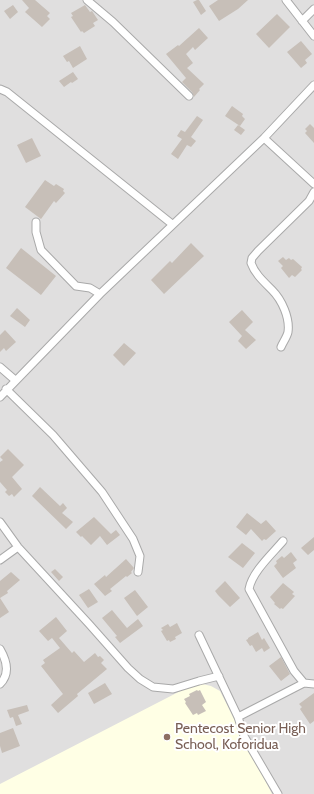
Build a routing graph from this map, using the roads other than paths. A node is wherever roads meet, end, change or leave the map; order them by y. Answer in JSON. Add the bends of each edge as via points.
{"nodes":[{"id":1,"x":87,"y":0,"type":"edge"},
{"id":2,"x":286,"y":0,"type":"edge"},
{"id":3,"x":314,"y":9,"type":"edge"},
{"id":4,"x":302,"y":21,"type":"junction"},
{"id":5,"x":314,"y":36,"type":"edge"},
{"id":6,"x":314,"y":85,"type":"edge"},
{"id":7,"x":0,"y":89,"type":"edge"},
{"id":8,"x":188,"y":96,"type":"dead end"},
{"id":9,"x":264,"y":138,"type":"junction"},
{"id":10,"x":314,"y":184,"type":"edge"},
{"id":11,"x":314,"y":192,"type":"edge"},
{"id":12,"x":36,"y":222,"type":"dead end"},
{"id":13,"x":172,"y":224,"type":"junction"},
{"id":14,"x":100,"y":294,"type":"junction"},
{"id":15,"x":281,"y":347,"type":"dead end"},
{"id":16,"x":0,"y":367,"type":"edge"},
{"id":17,"x":15,"y":380,"type":"junction"},
{"id":18,"x":6,"y":389,"type":"junction"},
{"id":19,"x":0,"y":397,"type":"edge"},
{"id":20,"x":0,"y":522,"type":"edge"},
{"id":21,"x":283,"y":541,"type":"dead end"},
{"id":22,"x":18,"y":547,"type":"junction"},
{"id":23,"x":0,"y":560,"type":"edge"},
{"id":24,"x":138,"y":572,"type":"dead end"},
{"id":25,"x":199,"y":635,"type":"dead end"},
{"id":26,"x":0,"y":649,"type":"edge"},
{"id":27,"x":220,"y":676,"type":"junction"},
{"id":28,"x":304,"y":683,"type":"junction"},
{"id":29,"x":0,"y":684,"type":"edge"},
{"id":30,"x":314,"y":684,"type":"edge"},
{"id":31,"x":238,"y":716,"type":"junction"},
{"id":32,"x":278,"y":794,"type":"edge"}],
"edges":[{"from":1,"to":8,"type":"street"},
{"from":2,"to":4,"type":"street"},
{"from":3,"to":4,"type":"street"},
{"from":4,"to":5,"type":"street"},
{"from":6,"to":9,"type":"street"},
{"from":7,"to":13,"type":"street"},
{"from":9,"to":10,"type":"street"},
{"from":9,"to":13,"type":"street"},
{"from":11,"to":15,"type":"street","via":[[309,201],[250,263],[283,307],[288,322],[287,333]]},
{"from":12,"to":14,"type":"street","via":[[36,232],[42,250],[76,286],[90,288]]},
{"from":13,"to":14,"type":"street"},
{"from":14,"to":17,"type":"street"},
{"from":16,"to":17,"type":"street"},
{"from":17,"to":18,"type":"street"},
{"from":18,"to":19,"type":"street"},
{"from":18,"to":24,"type":"street","via":[[53,435],[102,492],[133,539],[140,556]]},
{"from":20,"to":22,"type":"street"},
{"from":21,"to":28,"type":"street","via":[[257,572],[250,582],[249,589],[294,671]]},
{"from":22,"to":23,"type":"street"},
{"from":22,"to":27,"type":"street","via":[[140,679],[153,687],[173,689]]},
{"from":25,"to":27,"type":"street"},
{"from":26,"to":29,"type":"street","via":[[7,670],[4,681]]},
{"from":27,"to":31,"type":"street"},
{"from":28,"to":30,"type":"street"},
{"from":28,"to":31,"type":"street"},
{"from":31,"to":32,"type":"street","via":[[244,736]]}]}
